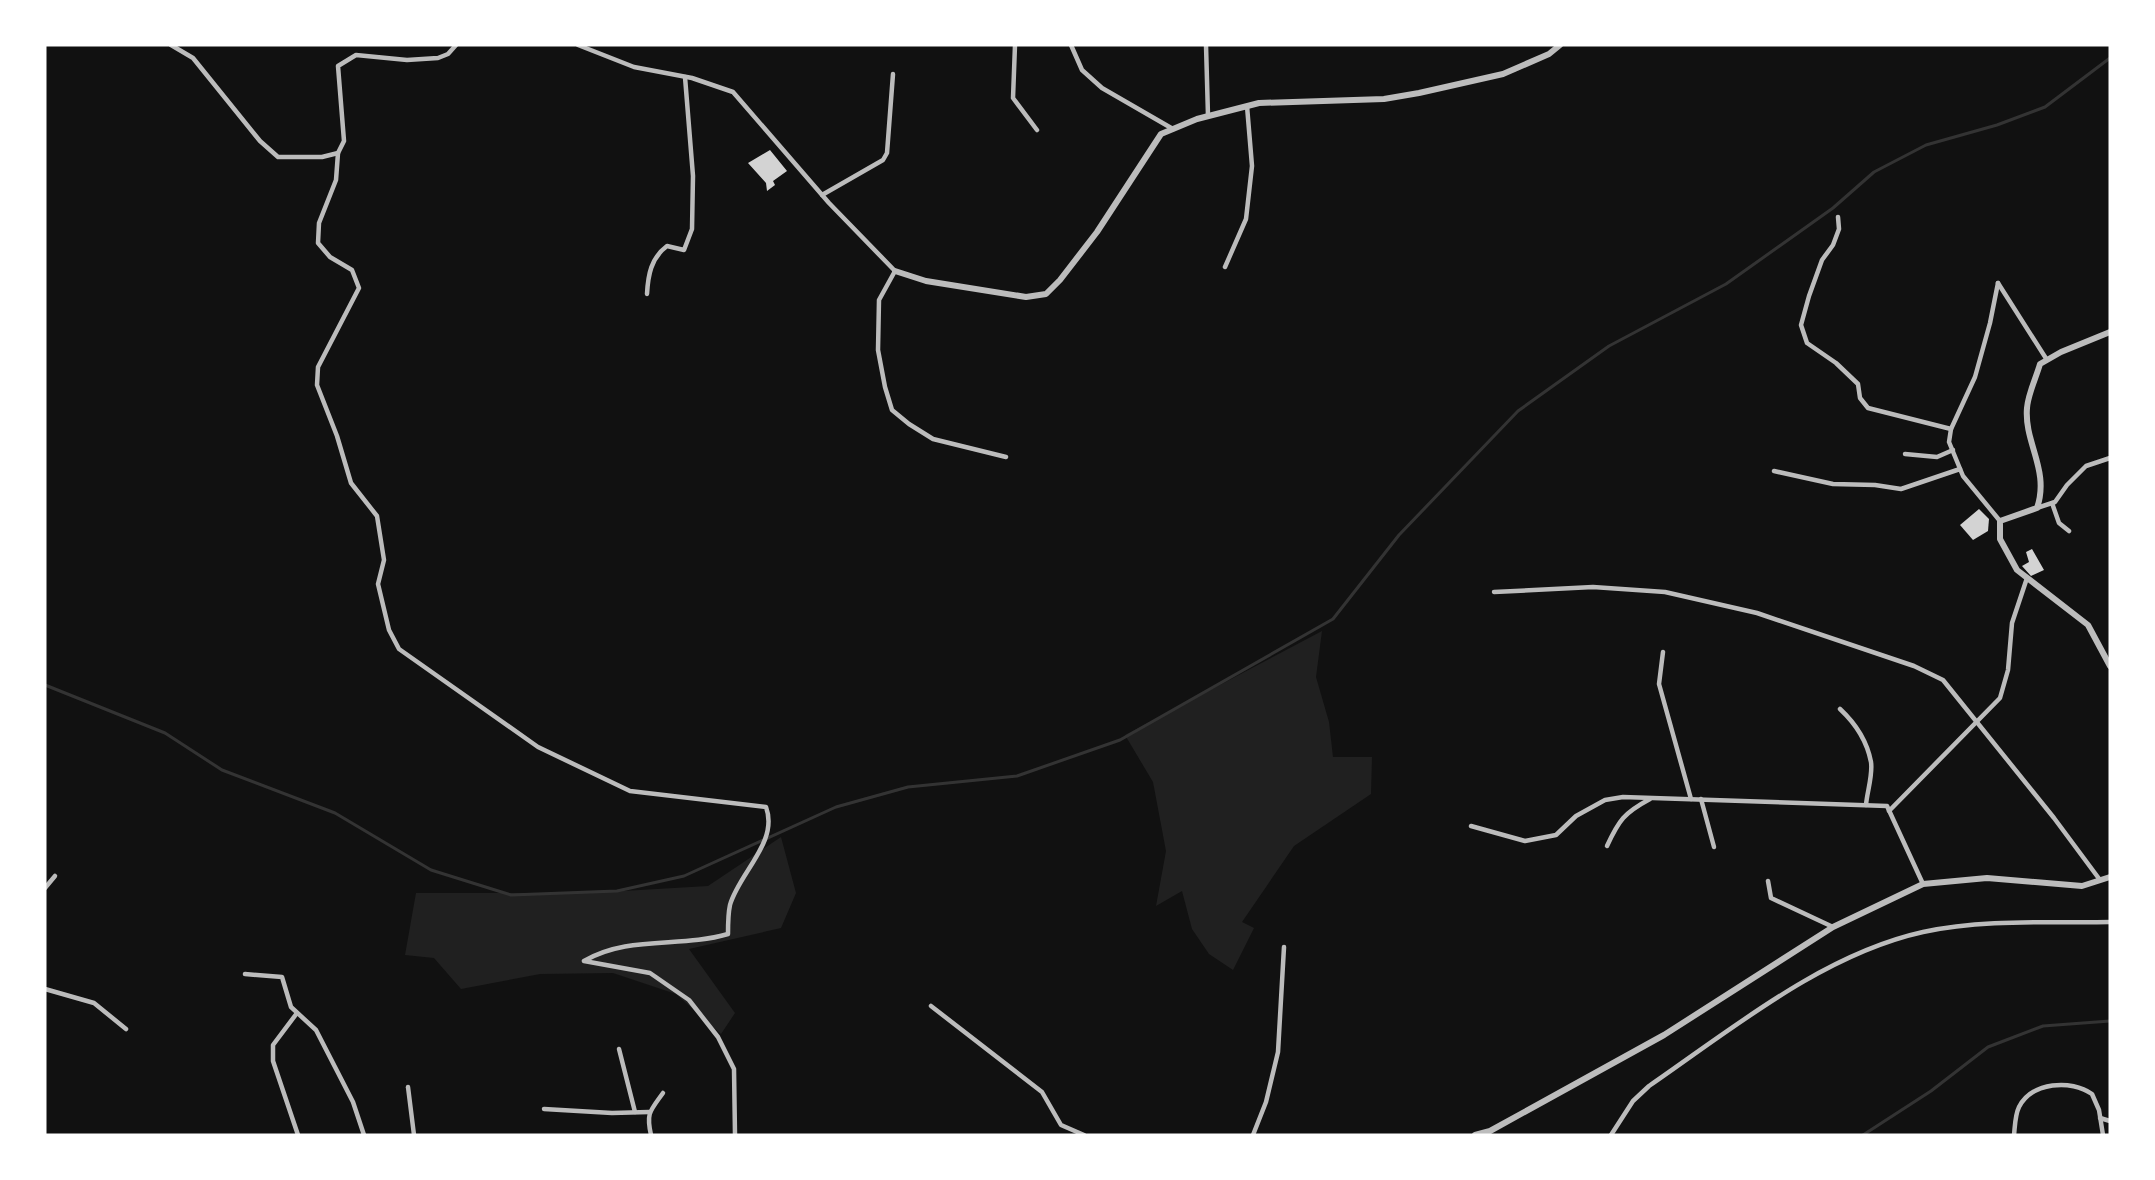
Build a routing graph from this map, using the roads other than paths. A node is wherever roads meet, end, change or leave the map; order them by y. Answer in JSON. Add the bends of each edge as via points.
{"nodes":[{"id":1,"x":171,"y":45,"type":"edge"},
{"id":2,"x":456,"y":45,"type":"edge"},
{"id":3,"x":578,"y":45,"type":"edge"},
{"id":4,"x":1015,"y":45,"type":"edge"},
{"id":5,"x":1071,"y":45,"type":"edge"},
{"id":6,"x":1206,"y":45,"type":"edge"},
{"id":7,"x":1560,"y":45,"type":"edge"},
{"id":8,"x":893,"y":74,"type":"dead end"},
{"id":9,"x":685,"y":77,"type":"junction"},
{"id":10,"x":1247,"y":106,"type":"junction"},
{"id":11,"x":1208,"y":116,"type":"junction"},
{"id":12,"x":1173,"y":129,"type":"junction"},
{"id":13,"x":1037,"y":130,"type":"dead end"},
{"id":14,"x":338,"y":153,"type":"junction"},
{"id":15,"x":822,"y":195,"type":"junction"},
{"id":16,"x":1839,"y":217,"type":"dead end"},
{"id":17,"x":1225,"y":267,"type":"dead end"},
{"id":18,"x":895,"y":272,"type":"junction"},
{"id":19,"x":646,"y":294,"type":"dead end"},
{"id":20,"x":2110,"y":332,"type":"edge"},
{"id":21,"x":2047,"y":360,"type":"junction"},
{"id":22,"x":1952,"y":429,"type":"junction"},
{"id":23,"x":1953,"y":450,"type":"junction"},
{"id":24,"x":1905,"y":454,"type":"dead end"},
{"id":25,"x":1006,"y":456,"type":"dead end"},
{"id":26,"x":2110,"y":459,"type":"edge"},
{"id":27,"x":1960,"y":469,"type":"junction"},
{"id":28,"x":1774,"y":471,"type":"dead end"},
{"id":29,"x":2052,"y":503,"type":"junction"},
{"id":30,"x":2037,"y":508,"type":"junction"},
{"id":31,"x":2000,"y":521,"type":"junction"},
{"id":32,"x":2069,"y":531,"type":"dead end"},
{"id":33,"x":2027,"y":578,"type":"junction"},
{"id":34,"x":1494,"y":591,"type":"dead end"},
{"id":35,"x":1663,"y":652,"type":"dead end"},
{"id":36,"x":2110,"y":666,"type":"edge"},
{"id":37,"x":1840,"y":709,"type":"dead end"},
{"id":38,"x":1976,"y":722,"type":"junction"},
{"id":39,"x":1651,"y":798,"type":"junction"},
{"id":40,"x":1691,"y":799,"type":"junction"},
{"id":41,"x":1701,"y":799,"type":"junction"},
{"id":42,"x":1866,"y":805,"type":"junction"},
{"id":43,"x":1889,"y":812,"type":"junction"},
{"id":44,"x":1471,"y":826,"type":"dead end"},
{"id":45,"x":1607,"y":846,"type":"dead end"},
{"id":46,"x":1714,"y":848,"type":"dead end"},
{"id":47,"x":55,"y":876,"type":"dead end"},
{"id":48,"x":2110,"y":877,"type":"edge"},
{"id":49,"x":2100,"y":880,"type":"junction"},
{"id":50,"x":1768,"y":881,"type":"dead end"},
{"id":51,"x":1923,"y":884,"type":"junction"},
{"id":52,"x":45,"y":888,"type":"edge"},
{"id":53,"x":2110,"y":922,"type":"edge"},
{"id":54,"x":1833,"y":927,"type":"junction"},
{"id":55,"x":1284,"y":947,"type":"dead end"},
{"id":56,"x":245,"y":974,"type":"dead end"},
{"id":57,"x":45,"y":989,"type":"edge"},
{"id":58,"x":931,"y":1006,"type":"dead end"},
{"id":59,"x":297,"y":1013,"type":"junction"},
{"id":60,"x":126,"y":1029,"type":"dead end"},
{"id":61,"x":619,"y":1049,"type":"dead end"},
{"id":62,"x":408,"y":1087,"type":"dead end"},
{"id":63,"x":663,"y":1093,"type":"dead end"},
{"id":64,"x":544,"y":1109,"type":"dead end"},
{"id":65,"x":649,"y":1112,"type":"junction"},
{"id":66,"x":635,"y":1113,"type":"junction"},
{"id":67,"x":2100,"y":1118,"type":"junction"},
{"id":68,"x":2110,"y":1121,"type":"edge"},
{"id":69,"x":298,"y":1135,"type":"edge"},
{"id":70,"x":364,"y":1135,"type":"edge"},
{"id":71,"x":414,"y":1135,"type":"edge"},
{"id":72,"x":651,"y":1135,"type":"edge"},
{"id":73,"x":735,"y":1135,"type":"edge"},
{"id":74,"x":1084,"y":1135,"type":"edge"},
{"id":75,"x":1253,"y":1135,"type":"edge"},
{"id":76,"x":1475,"y":1135,"type":"edge"},
{"id":77,"x":1611,"y":1135,"type":"edge"},
{"id":78,"x":2014,"y":1135,"type":"edge"},
{"id":79,"x":2103,"y":1135,"type":"edge"}],
"edges":[{"from":1,"to":14,"type":"street","via":[[193,58],[260,141],[278,157]]},
{"from":2,"to":14,"type":"street","via":[[438,58],[407,60],[357,55],[338,66],[344,141]]},
{"from":3,"to":9,"type":"street","via":[[634,67]]},
{"from":4,"to":13,"type":"street","via":[[1013,98]]},
{"from":5,"to":12,"type":"street","via":[[1082,70],[1102,88]]},
{"from":6,"to":11,"type":"street"},
{"from":7,"to":10,"type":"street","via":[[1549,54],[1503,74],[1419,93],[1384,99]]},
{"from":8,"to":15,"type":"street","via":[[887,153],[883,160]]},
{"from":9,"to":15,"type":"street","via":[[733,92]]},
{"from":9,"to":19,"type":"street","via":[[693,176],[692,229],[684,250],[667,246],[658,252],[649,272]]},
{"from":10,"to":11,"type":"street"},
{"from":10,"to":17,"type":"street","via":[[1252,166],[1246,219]]},
{"from":11,"to":12,"type":"street"},
{"from":12,"to":18,"type":"street","via":[[1161,134],[1097,232],[1046,294],[1005,294]]},
{"from":14,"to":73,"type":"street","via":[[336,180],[319,223],[318,243],[330,257],[352,270],[359,288],[318,367],[317,385],[351,483],[377,516],[384,560],[378,584],[389,630],[399,649],[538,747],[630,791],[766,807],[770,818],[765,838],[730,906],[728,934],[711,939],[648,942],[599,952],[584,960],[650,973],[689,1000],[718,1037],[734,1069]]},
{"from":15,"to":18,"type":"street"},
{"from":16,"to":22,"type":"street","via":[[1839,229],[1822,260],[1801,325],[1807,343],[1858,384],[1860,398],[1868,408]]},
{"from":18,"to":25,"type":"street","via":[[879,300],[878,350],[892,410],[933,439]]},
{"from":20,"to":21,"type":"street"},
{"from":21,"to":22,"type":"street","via":[[1998,283],[1975,377]]},
{"from":21,"to":30,"type":"street","via":[[2040,364],[2027,409],[2042,494]]},
{"from":22,"to":23,"type":"street","via":[[1949,442]]},
{"from":23,"to":24,"type":"street","via":[[1937,457]]},
{"from":23,"to":27,"type":"street"},
{"from":26,"to":29,"type":"street","via":[[2086,466]]},
{"from":27,"to":28,"type":"street","via":[[1901,489],[1833,484]]},
{"from":27,"to":31,"type":"street"},
{"from":29,"to":30,"type":"street"},
{"from":29,"to":32,"type":"street","via":[[2059,523]]},
{"from":30,"to":31,"type":"street"},
{"from":31,"to":33,"type":"street","via":[[2000,539],[2017,570]]},
{"from":33,"to":36,"type":"street","via":[[2088,625]]},
{"from":33,"to":38,"type":"street","via":[[2012,623],[2008,670],[2000,698]]},
{"from":34,"to":38,"type":"street","via":[[1593,587],[1665,592],[1756,613],[1914,666],[1943,680]]},
{"from":35,"to":40,"type":"street","via":[[1659,684]]},
{"from":37,"to":42,"type":"street","via":[[1862,735],[1871,764]]},
{"from":38,"to":43,"type":"street"},
{"from":38,"to":49,"type":"street"},
{"from":39,"to":40,"type":"street"},
{"from":39,"to":44,"type":"street","via":[[1605,800],[1576,816],[1556,835],[1525,842]]},
{"from":39,"to":45,"type":"street","via":[[1618,822]]},
{"from":40,"to":41,"type":"street"},
{"from":41,"to":42,"type":"street"},
{"from":41,"to":46,"type":"street"},
{"from":42,"to":43,"type":"street","via":[[1887,806]]},
{"from":43,"to":51,"type":"street"},
{"from":47,"to":52,"type":"street"},
{"from":48,"to":49,"type":"street"},
{"from":49,"to":51,"type":"street","via":[[2082,886],[1987,878]]},
{"from":50,"to":54,"type":"street","via":[[1771,898]]},
{"from":51,"to":54,"type":"street"},
{"from":53,"to":77,"type":"street","via":[[1965,925],[1915,934],[1860,951],[1790,990],[1649,1086],[1633,1101]]},
{"from":54,"to":76,"type":"street","via":[[1665,1035],[1490,1131]]},
{"from":55,"to":75,"type":"street","via":[[1278,1052]]},
{"from":56,"to":59,"type":"street","via":[[282,977],[291,1007]]},
{"from":57,"to":60,"type":"street","via":[[94,1002]]},
{"from":58,"to":74,"type":"street","via":[[1042,1092],[1061,1125]]},
{"from":59,"to":69,"type":"street","via":[[273,1045],[273,1061]]},
{"from":59,"to":70,"type":"street","via":[[316,1030],[353,1102]]},
{"from":61,"to":66,"type":"street"},
{"from":62,"to":71,"type":"street"},
{"from":63,"to":65,"type":"street"},
{"from":64,"to":66,"type":"street"},
{"from":65,"to":66,"type":"street"},
{"from":65,"to":72,"type":"street"},
{"from":67,"to":68,"type":"street"},
{"from":67,"to":78,"type":"street","via":[[2096,1100],[2086,1089],[2064,1085],[2039,1088],[2018,1109]]},
{"from":67,"to":79,"type":"street"}]}
